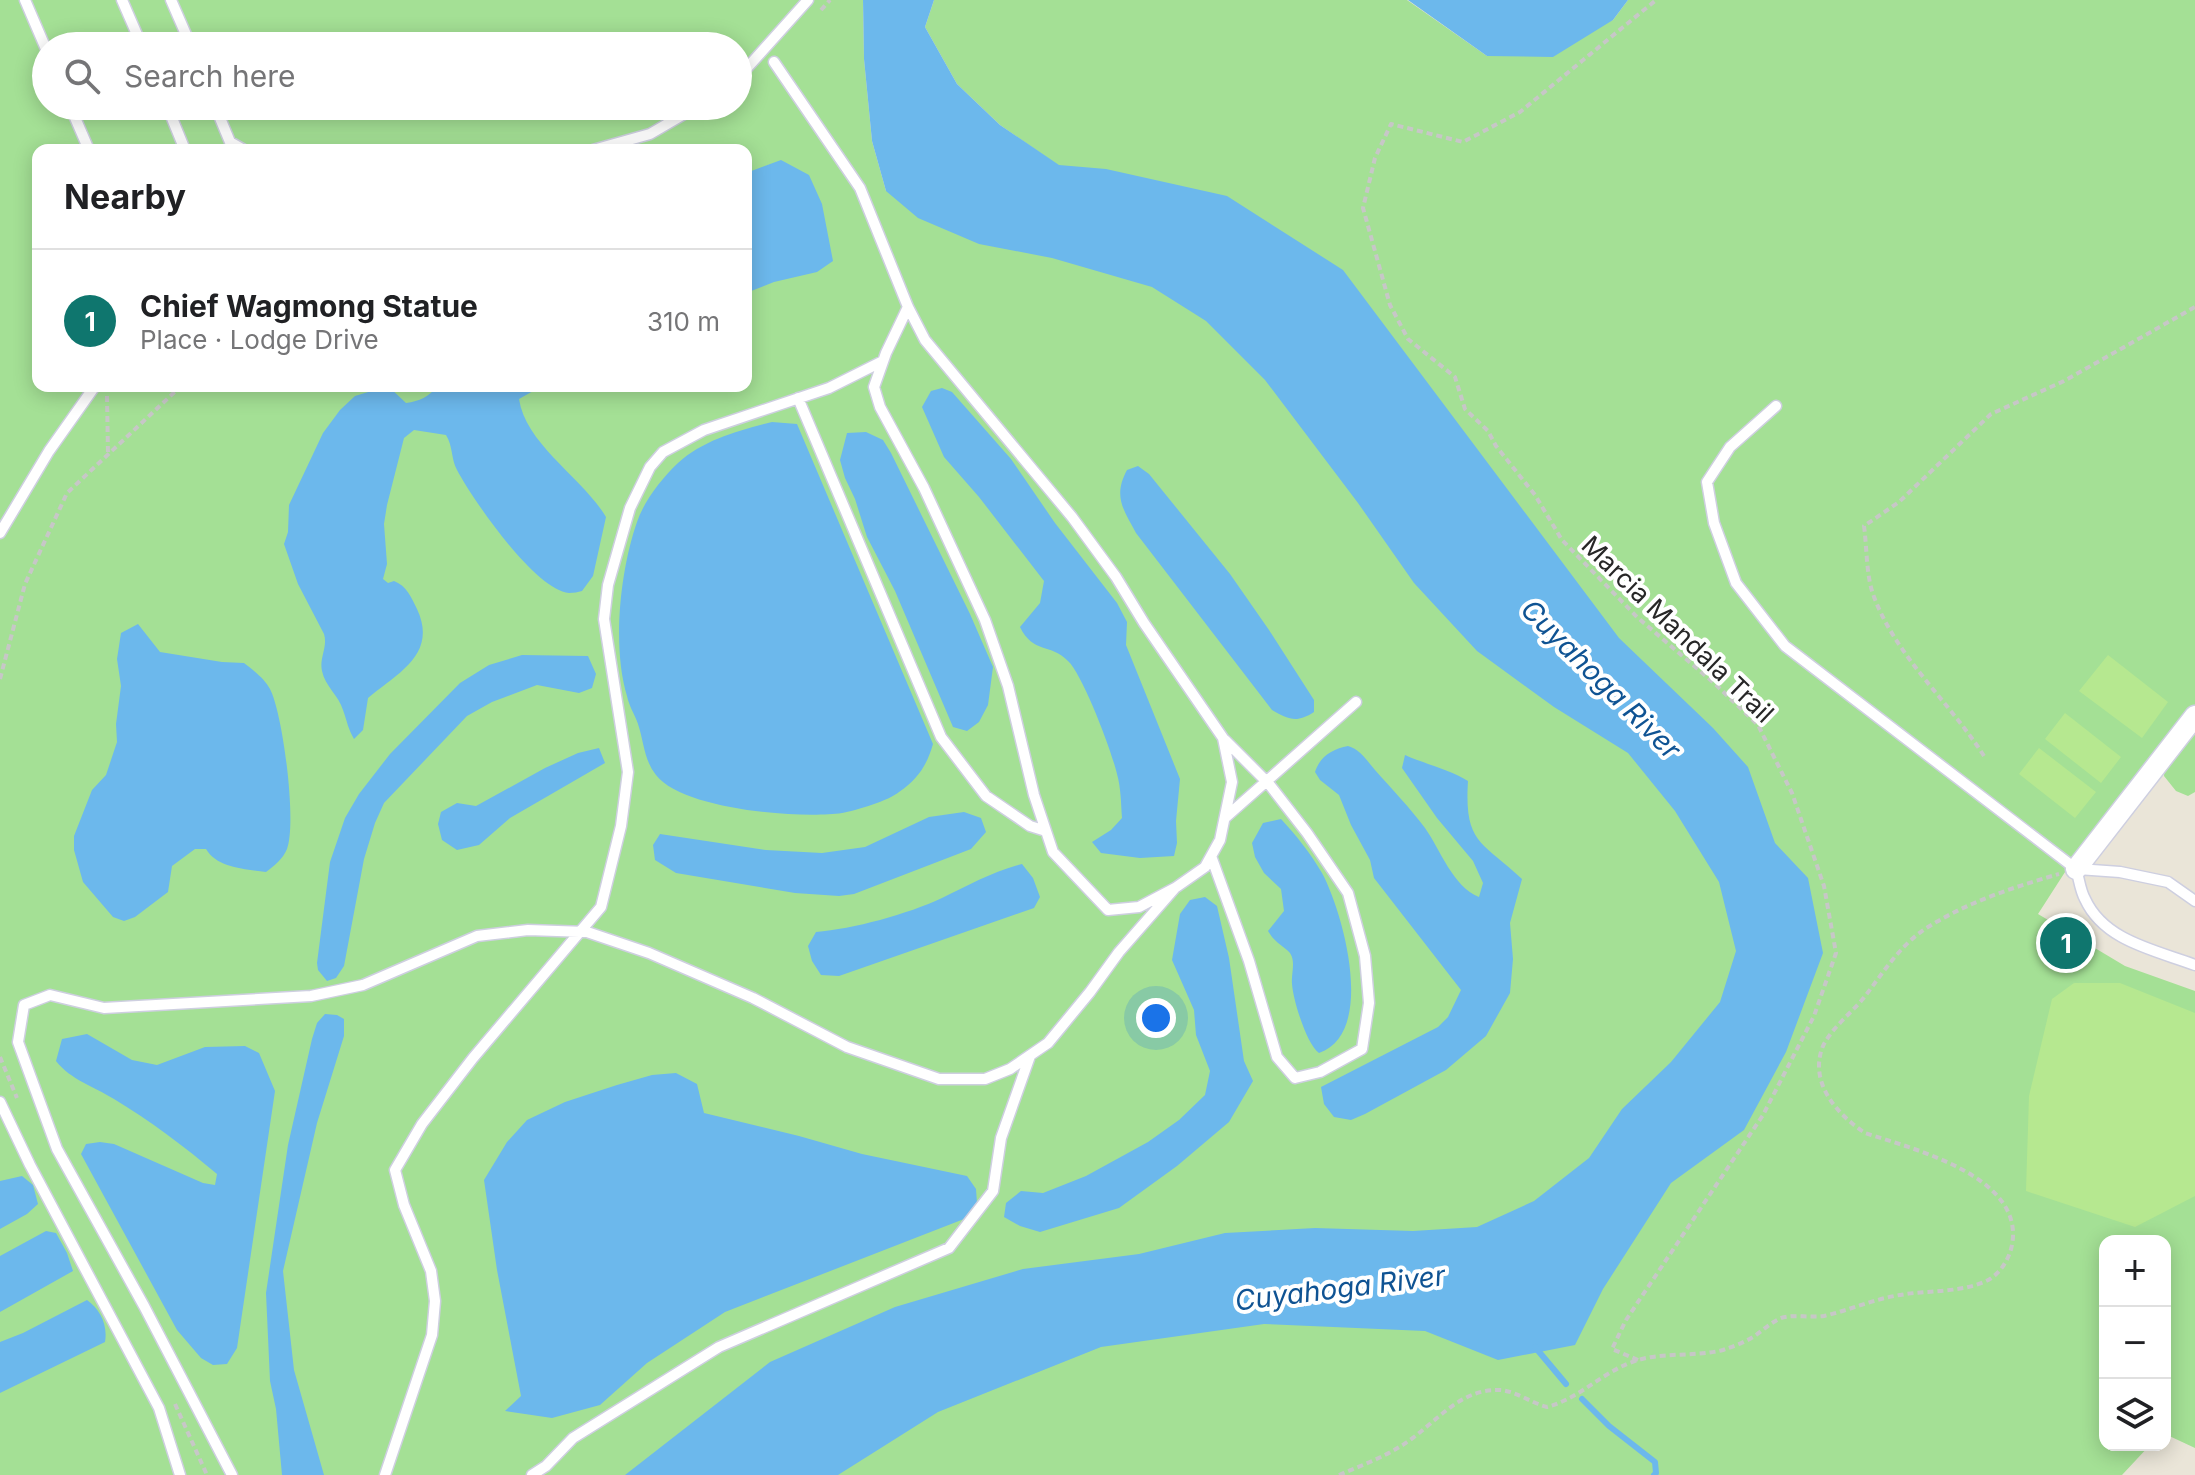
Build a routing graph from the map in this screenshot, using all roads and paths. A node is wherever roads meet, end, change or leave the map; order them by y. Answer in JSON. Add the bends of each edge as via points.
{"nodes":[{"id":1,"x":25,"y":0,"type":"edge"},
{"id":2,"x":122,"y":0,"type":"edge"},
{"id":3,"x":171,"y":0,"type":"edge"},
{"id":4,"x":808,"y":0,"type":"edge"},
{"id":5,"x":1656,"y":0,"type":"edge"},
{"id":6,"x":39,"y":32,"type":"edge"},
{"id":7,"x":136,"y":32,"type":"edge"},
{"id":8,"x":185,"y":32,"type":"edge"},
{"id":9,"x":752,"y":62,"type":"edge"},
{"id":10,"x":774,"y":62,"type":"dead end"},
{"id":11,"x":76,"y":120,"type":"edge"},
{"id":12,"x":173,"y":120,"type":"edge"},
{"id":13,"x":220,"y":120,"type":"edge"},
{"id":14,"x":674,"y":120,"type":"edge"},
{"id":15,"x":86,"y":144,"type":"edge"},
{"id":16,"x":183,"y":144,"type":"edge"},
{"id":17,"x":229,"y":144,"type":"edge"},
{"id":18,"x":614,"y":144,"type":"edge"},
{"id":19,"x":908,"y":307,"type":"junction"},
{"id":20,"x":2195,"y":307,"type":"edge"},
{"id":21,"x":883,"y":361,"type":"junction"},
{"id":22,"x":91,"y":392,"type":"edge"},
{"id":23,"x":106,"y":392,"type":"edge"},
{"id":24,"x":175,"y":392,"type":"edge"},
{"id":25,"x":798,"y":398,"type":"junction"},
{"id":26,"x":1776,"y":406,"type":"dead end"},
{"id":27,"x":108,"y":454,"type":"junction"},
{"id":28,"x":0,"y":533,"type":"edge"},
{"id":29,"x":0,"y":679,"type":"edge"},
{"id":30,"x":1356,"y":702,"type":"dead end"},
{"id":31,"x":2195,"y":716,"type":"edge"},
{"id":32,"x":1223,"y":738,"type":"junction"},
{"id":33,"x":1984,"y":756,"type":"dead end"},
{"id":34,"x":1266,"y":782,"type":"junction"},
{"id":35,"x":1226,"y":817,"type":"junction"},
{"id":36,"x":1046,"y":831,"type":"junction"},
{"id":37,"x":1211,"y":856,"type":"junction"},
{"id":38,"x":2076,"y":869,"type":"junction"},
{"id":39,"x":1175,"y":888,"type":"junction"},
{"id":40,"x":2195,"y":901,"type":"edge"},
{"id":41,"x":580,"y":932,"type":"junction"},
{"id":42,"x":2195,"y":965,"type":"edge"},
{"id":43,"x":1030,"y":1056,"type":"junction"},
{"id":44,"x":0,"y":1102,"type":"edge"},
{"id":45,"x":1638,"y":1360,"type":"junction"},
{"id":46,"x":180,"y":1475,"type":"edge"},
{"id":47,"x":232,"y":1475,"type":"edge"},
{"id":48,"x":385,"y":1475,"type":"edge"},
{"id":49,"x":532,"y":1475,"type":"edge"},
{"id":50,"x":1339,"y":1475,"type":"edge"}],
"edges":[{"from":1,"to":6,"type":"lane"},
{"from":2,"to":7,"type":"lane"},
{"from":3,"to":8,"type":"lane"},
{"from":4,"to":9,"type":"lane"},
{"from":5,"to":45,"type":"path","name":"Marcia Mandala Trail","via":[[1520,112],[1463,142],[1391,124],[1375,158],[1363,208],[1390,305],[1408,339],[1455,377],[1465,409],[1488,431],[1562,540],[1637,617],[1758,725],[1792,793],[1824,886],[1836,953],[1814,1016],[1763,1115],[1626,1320],[1612,1349]]},
{"from":10,"to":19,"type":"lane","via":[[860,188]]},
{"from":11,"to":15,"type":"lane"},
{"from":12,"to":16,"type":"lane"},
{"from":13,"to":17,"type":"lane"},
{"from":14,"to":18,"type":"lane","via":[[650,134]]},
{"from":19,"to":21,"type":"lane"},
{"from":19,"to":32,"type":"lane","via":[[925,340],[1108,565]]},
{"from":20,"to":33,"type":"path","via":[[2064,381],[1991,414],[1899,502],[1864,526],[1872,592],[1899,645]]},
{"from":21,"to":25,"type":"lane"},
{"from":21,"to":36,"type":"lane","via":[[874,387],[880,407],[985,620]]},
{"from":22,"to":28,"type":"lane"},
{"from":23,"to":27,"type":"path"},
{"from":24,"to":27,"type":"path"},
{"from":25,"to":36,"type":"lane","via":[[941,737],[986,796]]},
{"from":25,"to":41,"type":"lane","via":[[704,430],[663,452],[630,508],[604,619],[628,772],[601,907]]},
{"from":26,"to":38,"type":"lane","via":[[1730,447],[1707,482],[1714,523],[1736,583],[1785,646]]},
{"from":27,"to":29,"type":"path","via":[[67,493],[25,584]]},
{"from":30,"to":34,"type":"lane"},
{"from":31,"to":38,"type":"street"},
{"from":32,"to":34,"type":"lane"},
{"from":32,"to":35,"type":"lane","via":[[1232,782]]},
{"from":34,"to":35,"type":"lane"},
{"from":34,"to":37,"type":"lane","via":[[1348,893],[1365,956],[1369,1003],[1362,1049],[1320,1072],[1295,1078],[1277,1057]]},
{"from":35,"to":37,"type":"lane"},
{"from":36,"to":39,"type":"lane","via":[[1053,852],[1108,910],[1139,907]]},
{"from":37,"to":39,"type":"lane","via":[[1205,867]]},
{"from":38,"to":40,"type":"lane","via":[[2168,882]]},
{"from":38,"to":42,"type":"lane","via":[[2084,898],[2100,923]]},
{"from":38,"to":45,"type":"path","via":[[2005,891],[1926,928],[1892,959],[1824,1045],[1820,1060],[1825,1091],[1850,1123],[1970,1174],[1999,1197],[2012,1224],[2013,1242],[2000,1272],[1968,1287],[1890,1297],[1823,1316],[1779,1319],[1741,1343],[1708,1353]]},
{"from":39,"to":43,"type":"lane","via":[[1048,1043]]},
{"from":41,"to":43,"type":"lane","via":[[649,953],[847,1047],[939,1079],[985,1079]]},
{"from":41,"to":47,"type":"lane","via":[[528,930],[477,936],[363,985],[311,996],[104,1008],[50,995],[24,1005],[18,1042],[57,1149]]},
{"from":41,"to":48,"type":"lane","via":[[473,1058],[422,1124],[395,1170],[431,1271],[435,1301],[432,1335]]},
{"from":43,"to":49,"type":"lane","via":[[1001,1138],[993,1191],[949,1248],[719,1347],[573,1438]]},
{"from":44,"to":46,"type":"lane","via":[[159,1408]]},
{"from":45,"to":50,"type":"path","via":[[1547,1407],[1506,1390],[1475,1393],[1449,1406],[1397,1449]]}]}
